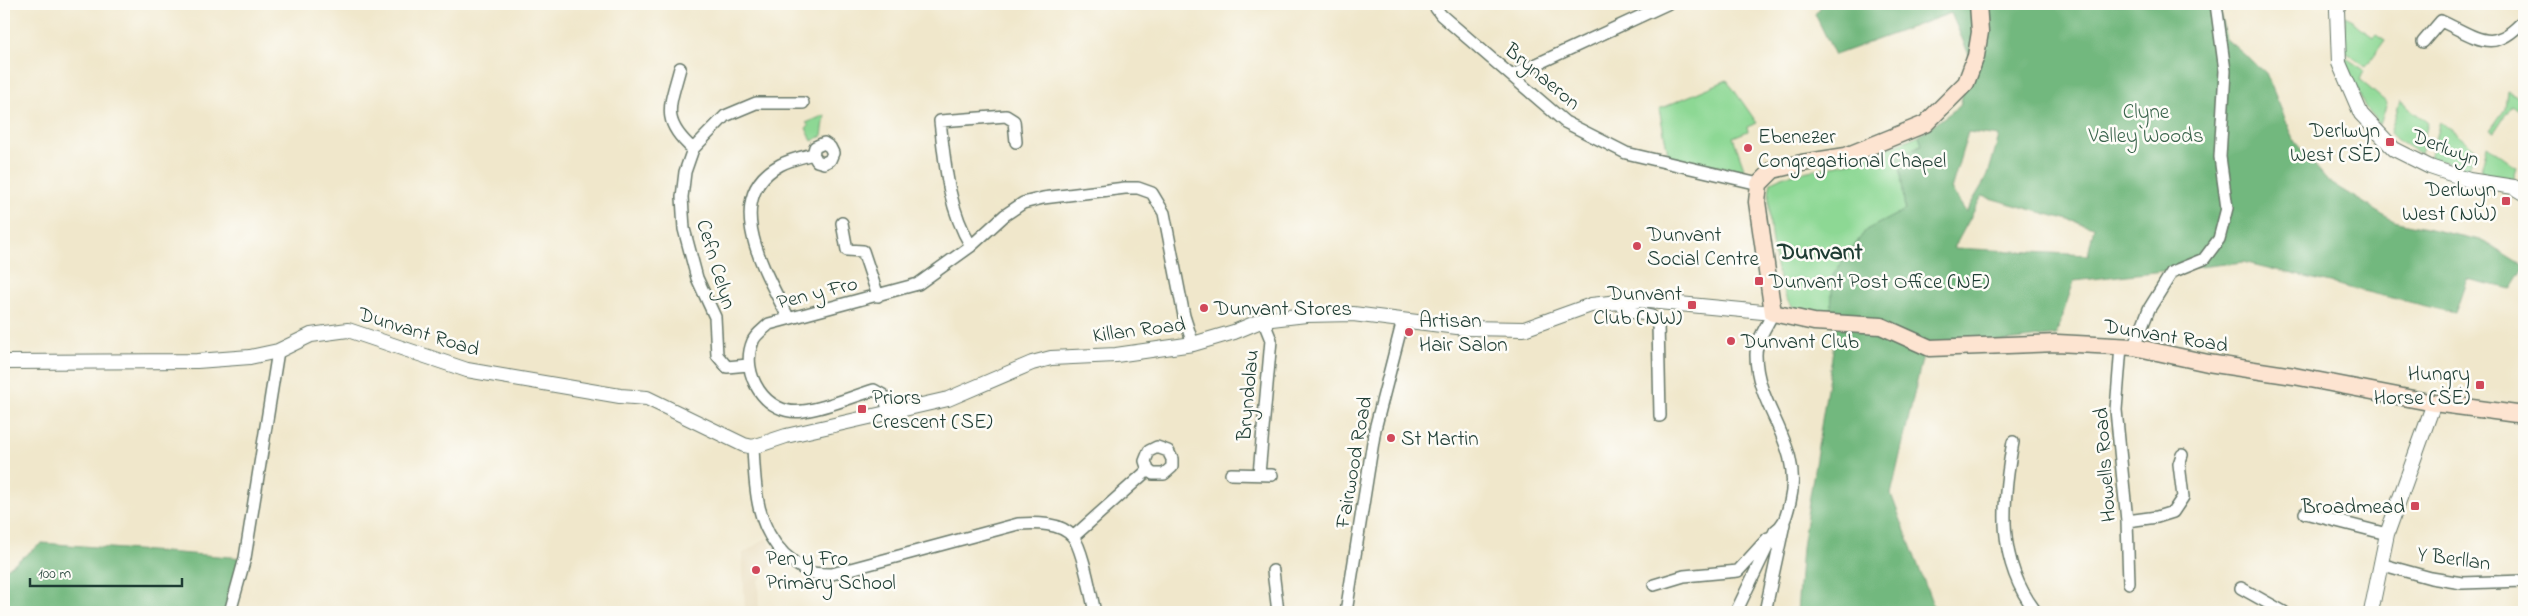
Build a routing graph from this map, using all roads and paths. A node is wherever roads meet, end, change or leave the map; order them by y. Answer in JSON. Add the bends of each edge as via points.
{"nodes":[{"id":1,"x":1433,"y":4,"type":"edge"},
{"id":2,"x":1667,"y":4,"type":"edge"},
{"id":3,"x":1978,"y":4,"type":"edge"},
{"id":4,"x":2216,"y":4,"type":"edge"},
{"id":5,"x":2339,"y":4,"type":"edge"},
{"id":6,"x":2524,"y":20,"type":"edge"},
{"id":7,"x":2423,"y":42,"type":"dead end"},
{"id":8,"x":680,"y":68,"type":"dead end"},
{"id":9,"x":1513,"y":75,"type":"junction"},
{"id":10,"x":803,"y":103,"type":"dead end"},
{"id":11,"x":1016,"y":142,"type":"dead end"},
{"id":12,"x":694,"y":149,"type":"junction"},
{"id":13,"x":813,"y":154,"type":"dead end"},
{"id":14,"x":1759,"y":184,"type":"junction"},
{"id":15,"x":2524,"y":193,"type":"edge"},
{"id":16,"x":842,"y":223,"type":"dead end"},
{"id":17,"x":971,"y":246,"type":"junction"},
{"id":18,"x":878,"y":296,"type":"junction"},
{"id":19,"x":1617,"y":302,"type":"junction"},
{"id":20,"x":1773,"y":313,"type":"junction"},
{"id":21,"x":788,"y":318,"type":"junction"},
{"id":22,"x":1263,"y":320,"type":"junction"},
{"id":23,"x":1404,"y":320,"type":"junction"},
{"id":24,"x":1193,"y":344,"type":"junction"},
{"id":25,"x":2127,"y":346,"type":"junction"},
{"id":26,"x":278,"y":351,"type":"junction"},
{"id":27,"x":4,"y":362,"type":"edge"},
{"id":28,"x":748,"y":365,"type":"junction"},
{"id":29,"x":2434,"y":403,"type":"junction"},
{"id":30,"x":890,"y":413,"type":"junction"},
{"id":31,"x":2524,"y":415,"type":"edge"},
{"id":32,"x":1660,"y":416,"type":"dead end"},
{"id":33,"x":2013,"y":442,"type":"dead end"},
{"id":34,"x":753,"y":447,"type":"junction"},
{"id":35,"x":2167,"y":467,"type":"dead end"},
{"id":36,"x":1148,"y":470,"type":"dead end"},
{"id":37,"x":1231,"y":474,"type":"dead end"},
{"id":38,"x":1259,"y":474,"type":"junction"},
{"id":39,"x":1272,"y":475,"type":"dead end"},
{"id":40,"x":2305,"y":513,"type":"dead end"},
{"id":41,"x":2127,"y":522,"type":"junction"},
{"id":42,"x":1784,"y":524,"type":"junction"},
{"id":43,"x":1775,"y":531,"type":"junction"},
{"id":44,"x":2387,"y":534,"type":"junction"},
{"id":45,"x":1073,"y":537,"type":"junction"},
{"id":46,"x":2380,"y":564,"type":"junction"},
{"id":47,"x":1273,"y":571,"type":"dead end"},
{"id":48,"x":2524,"y":581,"type":"edge"},
{"id":49,"x":2130,"y":583,"type":"dead end"},
{"id":50,"x":1654,"y":585,"type":"dead end"},
{"id":51,"x":2241,"y":588,"type":"dead end"},
{"id":52,"x":230,"y":612,"type":"edge"},
{"id":53,"x":1095,"y":612,"type":"edge"},
{"id":54,"x":1278,"y":612,"type":"edge"},
{"id":55,"x":1346,"y":612,"type":"edge"},
{"id":56,"x":1736,"y":612,"type":"edge"},
{"id":57,"x":1765,"y":612,"type":"edge"},
{"id":58,"x":2036,"y":612,"type":"edge"},
{"id":59,"x":2284,"y":612,"type":"edge"},
{"id":60,"x":2371,"y":612,"type":"edge"}],
"edges":[{"from":1,"to":9,"type":"street","name":"Brynaeron","via":[[1441,15]]},
{"from":2,"to":9,"type":"street"},
{"from":3,"to":14,"type":"main road","via":[[1980,32],[1966,83],[1925,124],[1846,156],[1773,170]]},
{"from":4,"to":25,"type":"street","name":"Howells Road","via":[[2225,71],[2220,157],[2226,208],[2221,232],[2204,259],[2172,272]]},
{"from":5,"to":15,"type":"street","name":"Derlwyn","via":[[2339,63],[2361,114],[2394,149],[2430,167],[2469,180],[2514,187]]},
{"from":6,"to":7,"type":"street","via":[[2513,33],[2502,40],[2491,41],[2443,17]]},
{"from":8,"to":12,"type":"street","via":[[670,111],[672,127]]},
{"from":9,"to":14,"type":"street","name":"Brynaeron","via":[[1565,122],[1626,153]]},
{"from":10,"to":12,"type":"street","name":"Cefn Celyn","via":[[756,103],[744,107],[725,116]]},
{"from":11,"to":17,"type":"street","via":[[1014,121],[1006,116],[940,121],[947,182],[960,228]]},
{"from":12,"to":28,"type":"street","name":"Cefn Celyn","via":[[682,192],[684,229],[698,278],[715,317],[717,354],[727,367]]},
{"from":13,"to":21,"type":"street","via":[[779,165],[761,182],[752,200],[750,224],[755,248]]},
{"from":14,"to":20,"type":"main road","via":[[1757,202]]},
{"from":16,"to":18,"type":"street","via":[[847,250],[863,251]]},
{"from":17,"to":18,"type":"street","name":"Pen y Fro","via":[[918,284]]},
{"from":17,"to":24,"type":"street","name":"Pen y Fro","via":[[1023,203],[1125,188],[1152,193],[1164,213],[1184,316]]},
{"from":18,"to":21,"type":"street","name":"Pen y Fro"},
{"from":19,"to":20,"type":"street","name":"Killan Road","via":[[1638,300]]},
{"from":19,"to":23,"type":"street","name":"Killan Road","via":[[1591,304],[1524,329],[1465,328]]},
{"from":19,"to":32,"type":"street","via":[[1626,311],[1651,316],[1658,323]]},
{"from":20,"to":25,"type":"main road","name":"Dunvant Road","via":[[1814,322],[1881,326],[1930,348],[2057,343]]},
{"from":20,"to":42,"type":"street","via":[[1758,343],[1756,356],[1762,387],[1791,458],[1794,484]]},
{"from":21,"to":28,"type":"street","name":"Pen y Fro","via":[[768,324],[753,340]]},
{"from":22,"to":23,"type":"street","name":"Killan Road","via":[[1353,314]]},
{"from":22,"to":24,"type":"street","name":"Killan Road"},
{"from":22,"to":38,"type":"street","name":"Bryndolau","via":[[1271,340]]},
{"from":23,"to":55,"type":"street","name":"Fairwood Road","via":[[1375,429]]},
{"from":24,"to":30,"type":"street","name":"Killan Road","via":[[1116,355],[1051,358],[948,399]]},
{"from":25,"to":29,"type":"main road","name":"Dunvant Road"},
{"from":25,"to":41,"type":"street","name":"Howells Road","via":[[2116,410]]},
{"from":26,"to":27,"type":"street","name":"Dunvant Road","via":[[250,357],[197,361]]},
{"from":26,"to":34,"type":"street","name":"Dunvant Road","via":[[311,335],[348,330],[467,370],[647,398]]},
{"from":26,"to":52,"type":"street","via":[[245,558]]},
{"from":28,"to":30,"type":"street","via":[[757,389],[770,404],[784,409],[802,412],[874,390],[884,395]]},
{"from":29,"to":31,"type":"main road","name":"Dunvant Road"},
{"from":29,"to":44,"type":"street"},
{"from":30,"to":34,"type":"street","name":"Killan Road","via":[[786,436]]},
{"from":33,"to":58,"type":"street","via":[[2015,464],[2004,502],[2006,543],[2017,582]]},
{"from":34,"to":45,"type":"street","via":[[756,496],[762,519],[774,544],[793,562],[813,573],[832,574],[1018,524],[1040,522]]},
{"from":35,"to":41,"type":"street","via":[[2180,460],[2183,497],[2173,512]]},
{"from":36,"to":45,"type":"street"},
{"from":37,"to":38,"type":"street"},
{"from":38,"to":39,"type":"street"},
{"from":40,"to":44,"type":"street"},
{"from":41,"to":49,"type":"street","name":"Howells Road"},
{"from":42,"to":43,"type":"street"},
{"from":42,"to":57,"type":"street"},
{"from":43,"to":50,"type":"street","via":[[1738,570],[1684,576]]},
{"from":43,"to":56,"type":"street"},
{"from":44,"to":46,"type":"street"},
{"from":45,"to":53,"type":"street"},
{"from":46,"to":48,"type":"street","name":"Y Berllan","via":[[2462,583]]},
{"from":46,"to":60,"type":"street"},
{"from":47,"to":54,"type":"street"},
{"from":51,"to":59,"type":"street"}]}
